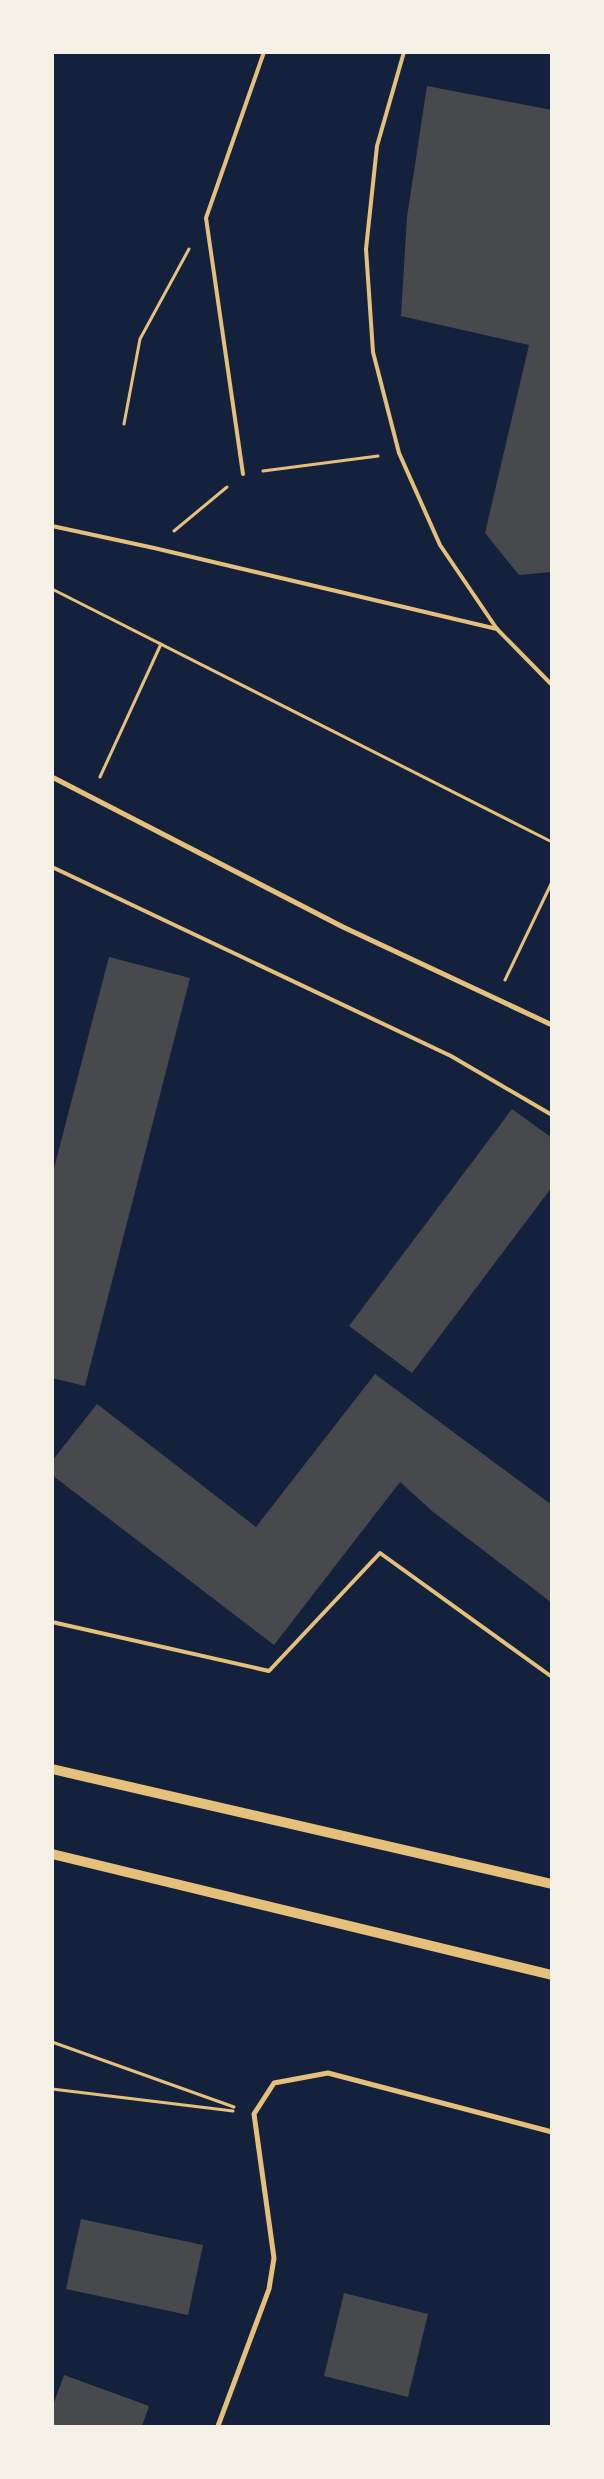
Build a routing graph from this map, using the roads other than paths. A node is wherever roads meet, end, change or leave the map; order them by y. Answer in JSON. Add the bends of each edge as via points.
{"nodes":[{"id":1,"x":264,"y":52,"type":"edge"},
{"id":2,"x":404,"y":52,"type":"edge"},
{"id":3,"x":243,"y":474,"type":"road end"},
{"id":4,"x":52,"y":526,"type":"edge"},
{"id":5,"x":497,"y":629,"type":"junction"},
{"id":6,"x":552,"y":686,"type":"edge"},
{"id":7,"x":52,"y":777,"type":"edge"},
{"id":8,"x":52,"y":867,"type":"edge"},
{"id":9,"x":552,"y":1025,"type":"edge"},
{"id":10,"x":552,"y":1115,"type":"edge"},
{"id":11,"x":52,"y":1622,"type":"edge"},
{"id":12,"x":552,"y":1677,"type":"edge"},
{"id":13,"x":52,"y":1769,"type":"edge"},
{"id":14,"x":52,"y":1854,"type":"edge"},
{"id":15,"x":552,"y":1884,"type":"edge"},
{"id":16,"x":552,"y":1976,"type":"edge"},
{"id":17,"x":552,"y":2132,"type":"edge"},
{"id":18,"x":218,"y":2426,"type":"edge"}],
"edges":[{"from":1,"to":3,"type":"lane","via":[[206,218]]},
{"from":2,"to":5,"type":"lane","via":[[377,146],[366,249],[373,352],[399,453],[440,545]]},
{"from":4,"to":5,"type":"lane"},
{"from":5,"to":6,"type":"lane"},
{"from":7,"to":9,"type":"street","via":[[344,927]]},
{"from":8,"to":10,"type":"lane","via":[[451,1056]]},
{"from":11,"to":12,"type":"lane","via":[[269,1671],[380,1553]]},
{"from":13,"to":15,"type":"main road"},
{"from":14,"to":16,"type":"main road"},
{"from":17,"to":18,"type":"street","via":[[328,2073],[274,2083],[254,2114],[274,2258],[270,2289]]}]}
